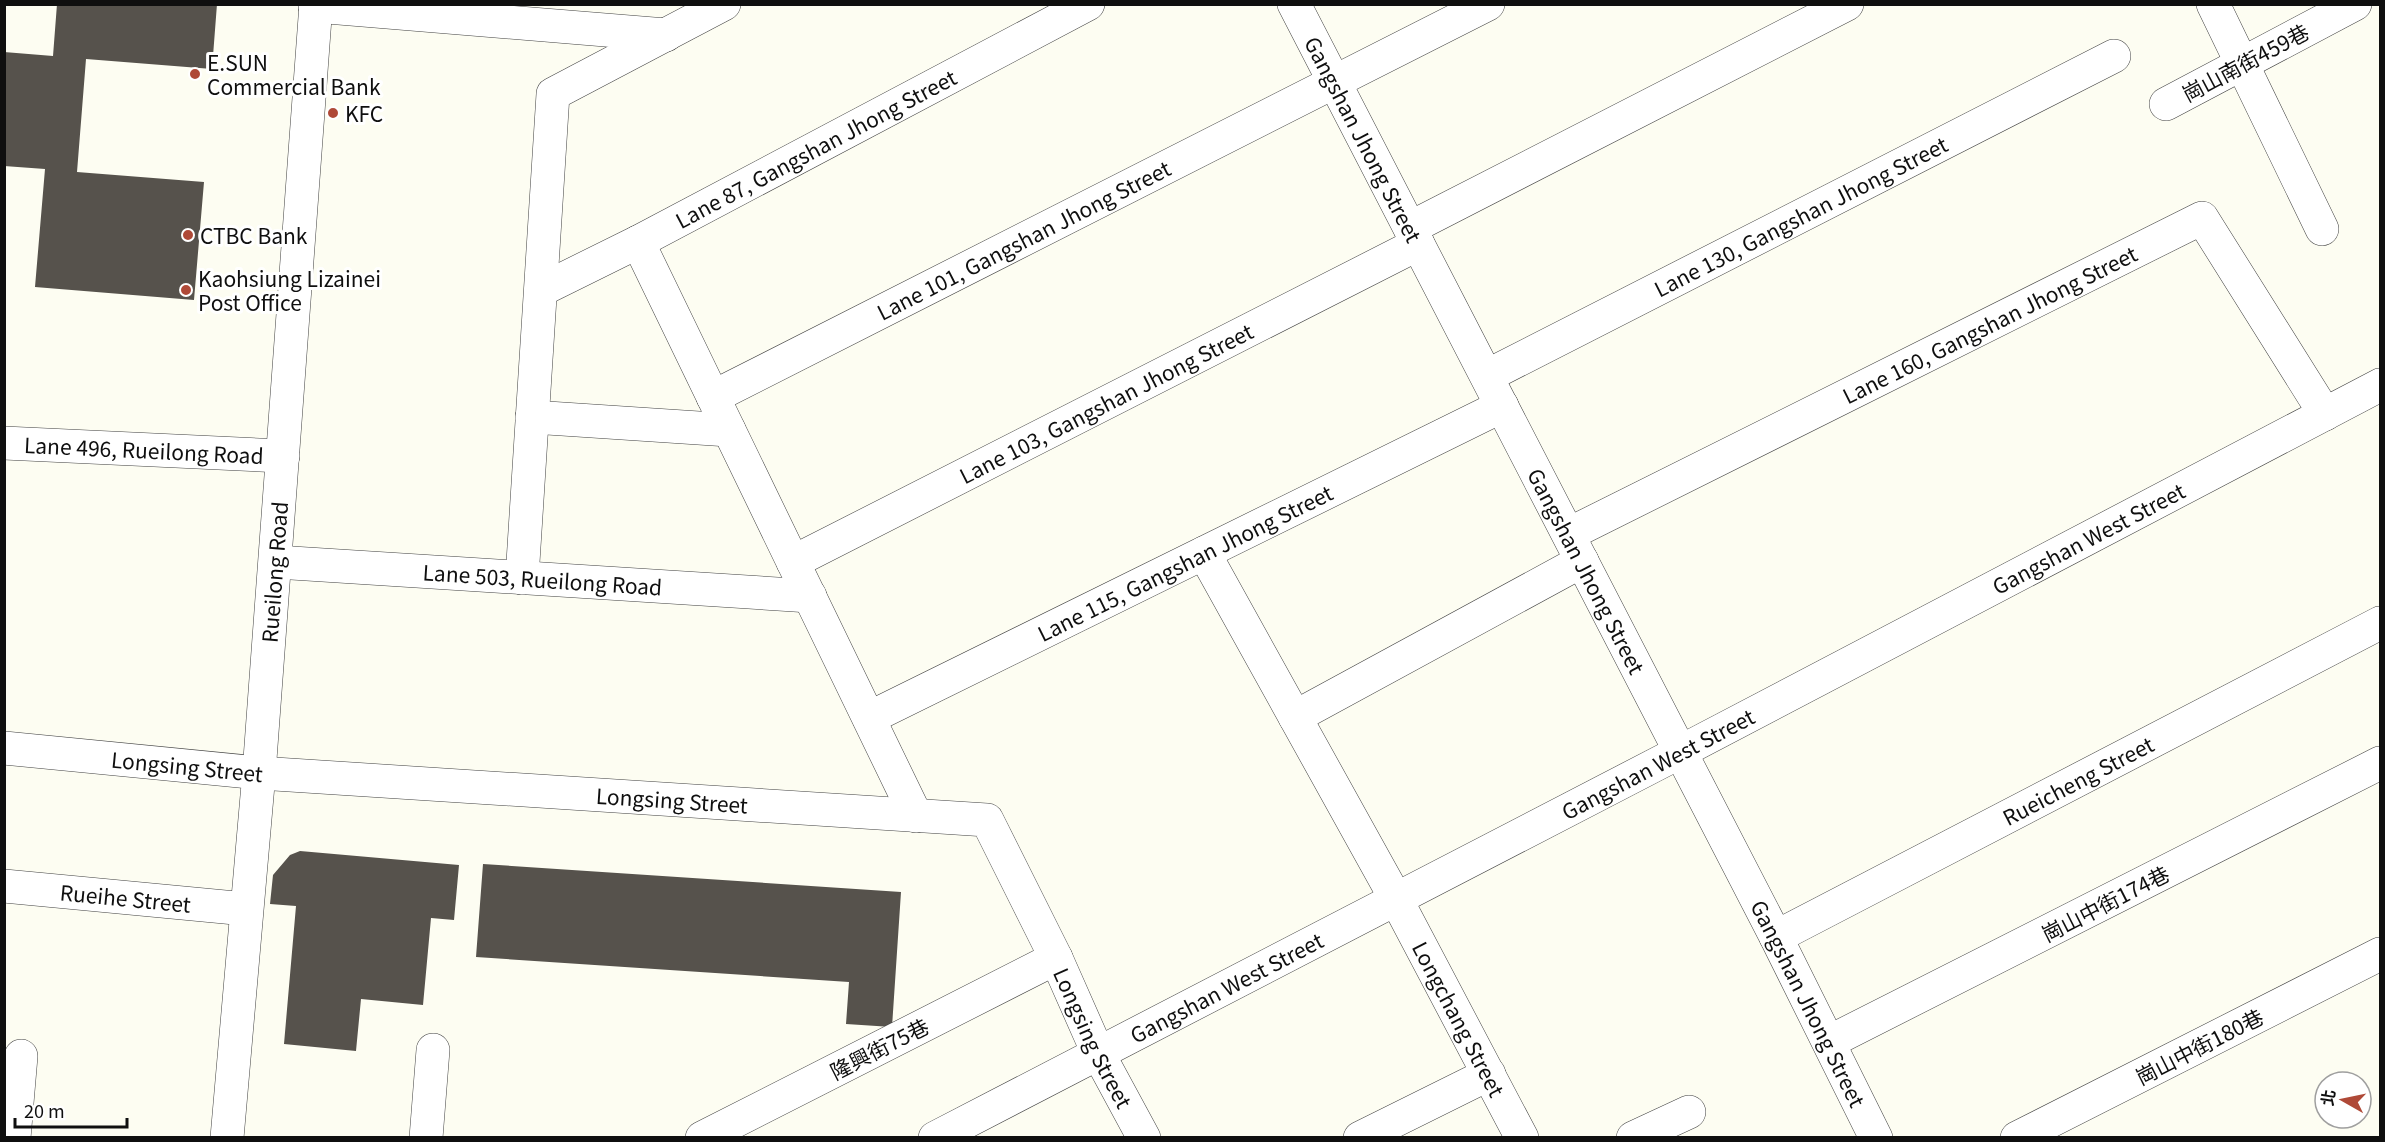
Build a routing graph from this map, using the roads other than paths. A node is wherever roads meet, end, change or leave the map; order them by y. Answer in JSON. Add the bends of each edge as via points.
{"nodes":[{"id":1,"x":724,"y":4,"type":"edge"},
{"id":2,"x":1088,"y":4,"type":"edge"},
{"id":3,"x":1294,"y":4,"type":"edge"},
{"id":4,"x":1488,"y":4,"type":"edge"},
{"id":5,"x":1846,"y":4,"type":"edge"},
{"id":6,"x":2213,"y":4,"type":"edge"},
{"id":7,"x":2355,"y":4,"type":"edge"},
{"id":8,"x":316,"y":5,"type":"edge"},
{"id":9,"x":666,"y":35,"type":"junction"},
{"id":10,"x":2114,"y":56,"type":"dead end"},
{"id":11,"x":2242,"y":64,"type":"junction"},
{"id":12,"x":1335,"y":83,"type":"junction"},
{"id":13,"x":2166,"y":104,"type":"dead end"},
{"id":14,"x":2322,"y":229,"type":"dead end"},
{"id":15,"x":1414,"y":236,"type":"junction"},
{"id":16,"x":638,"y":242,"type":"junction"},
{"id":17,"x":541,"y":290,"type":"junction"},
{"id":18,"x":1487,"y":376,"type":"junction"},
{"id":19,"x":2380,"y":385,"type":"edge"},
{"id":20,"x":713,"y":397,"type":"junction"},
{"id":21,"x":1502,"y":406,"type":"junction"},
{"id":22,"x":2325,"y":414,"type":"junction"},
{"id":23,"x":532,"y":417,"type":"junction"},
{"id":24,"x":729,"y":430,"type":"junction"},
{"id":25,"x":4,"y":442,"type":"edge"},
{"id":26,"x":283,"y":456,"type":"junction"},
{"id":27,"x":1576,"y":548,"type":"junction"},
{"id":28,"x":1204,"y":553,"type":"junction"},
{"id":29,"x":276,"y":562,"type":"junction"},
{"id":30,"x":794,"y":562,"type":"junction"},
{"id":31,"x":522,"y":578,"type":"junction"},
{"id":32,"x":810,"y":596,"type":"junction"},
{"id":33,"x":2380,"y":623,"type":"edge"},
{"id":34,"x":1295,"y":717,"type":"junction"},
{"id":35,"x":869,"y":718,"type":"junction"},
{"id":36,"x":4,"y":748,"type":"edge"},
{"id":37,"x":1680,"y":752,"type":"junction"},
{"id":38,"x":2380,"y":763,"type":"edge"},
{"id":39,"x":259,"y":773,"type":"junction"},
{"id":40,"x":916,"y":816,"type":"junction"},
{"id":41,"x":4,"y":886,"type":"edge"},
{"id":42,"x":1396,"y":899,"type":"junction"},
{"id":43,"x":246,"y":909,"type":"junction"},
{"id":44,"x":1776,"y":937,"type":"junction"},
{"id":45,"x":2380,"y":954,"type":"edge"},
{"id":46,"x":1056,"y":958,"type":"junction"},
{"id":47,"x":1829,"y":1042,"type":"junction"},
{"id":48,"x":433,"y":1050,"type":"dead end"},
{"id":49,"x":1098,"y":1053,"type":"junction"},
{"id":50,"x":21,"y":1056,"type":"dead end"},
{"id":51,"x":1488,"y":1074,"type":"junction"},
{"id":52,"x":1689,"y":1112,"type":"dead end"},
{"id":53,"x":14,"y":1137,"type":"edge"},
{"id":54,"x":227,"y":1137,"type":"edge"},
{"id":55,"x":426,"y":1137,"type":"edge"},
{"id":56,"x":702,"y":1137,"type":"edge"},
{"id":57,"x":935,"y":1137,"type":"edge"},
{"id":58,"x":1144,"y":1137,"type":"edge"},
{"id":59,"x":1360,"y":1137,"type":"edge"},
{"id":60,"x":1522,"y":1137,"type":"edge"},
{"id":61,"x":1633,"y":1137,"type":"edge"},
{"id":62,"x":1876,"y":1137,"type":"edge"},
{"id":63,"x":2017,"y":1137,"type":"edge"}],
"edges":[{"from":1,"to":9,"type":"street"},
{"from":2,"to":16,"type":"street","name":"Lane 87, Gangshan Jhong Street"},
{"from":3,"to":12,"type":"street","name":"Gangshan Jhong Street"},
{"from":4,"to":12,"type":"street","name":"Lane 101, Gangshan Jhong Street"},
{"from":5,"to":15,"type":"street"},
{"from":6,"to":11,"type":"street"},
{"from":7,"to":11,"type":"street","name":"崗山南街459巷"},
{"from":8,"to":9,"type":"street"},
{"from":8,"to":26,"type":"street","name":"Rueilong Road"},
{"from":9,"to":17,"type":"street","via":[[553,94]]},
{"from":10,"to":18,"type":"street","name":"Lane 130, Gangshan Jhong Street"},
{"from":11,"to":13,"type":"street","name":"崗山南街459巷"},
{"from":11,"to":14,"type":"street"},
{"from":12,"to":15,"type":"street","name":"Gangshan Jhong Street"},
{"from":12,"to":20,"type":"street","name":"Lane 101, Gangshan Jhong Street"},
{"from":15,"to":18,"type":"street","name":"Gangshan Jhong Street"},
{"from":15,"to":30,"type":"street","name":"Lane 103, Gangshan Jhong Street"},
{"from":16,"to":17,"type":"street","name":"Lane 87, Gangshan Jhong Street"},
{"from":16,"to":20,"type":"street"},
{"from":17,"to":23,"type":"street"},
{"from":18,"to":21,"type":"street","name":"Gangshan Jhong Street"},
{"from":19,"to":22,"type":"street","name":"Gangshan West Street"},
{"from":20,"to":24,"type":"street"},
{"from":21,"to":27,"type":"street","name":"Gangshan Jhong Street"},
{"from":21,"to":28,"type":"street","name":"Lane 115, Gangshan Jhong Street"},
{"from":22,"to":27,"type":"street","name":"Lane 160, Gangshan Jhong Street","via":[[2202,218]]},
{"from":22,"to":37,"type":"street","name":"Gangshan West Street"},
{"from":23,"to":24,"type":"street"},
{"from":23,"to":31,"type":"street"},
{"from":24,"to":30,"type":"street"},
{"from":25,"to":26,"type":"street","name":"Lane 496, Rueilong Road"},
{"from":26,"to":29,"type":"street","name":"Rueilong Road"},
{"from":27,"to":34,"type":"street"},
{"from":27,"to":37,"type":"street","name":"Gangshan Jhong Street"},
{"from":28,"to":34,"type":"street","name":"Longchang Street"},
{"from":28,"to":35,"type":"street","name":"Lane 115, Gangshan Jhong Street"},
{"from":29,"to":31,"type":"street","name":"Lane 503, Rueilong Road"},
{"from":29,"to":39,"type":"street","name":"Rueilong Road"},
{"from":30,"to":32,"type":"street"},
{"from":31,"to":32,"type":"street","name":"Lane 503, Rueilong Road"},
{"from":32,"to":35,"type":"street"},
{"from":33,"to":44,"type":"street","name":"Rueicheng Street"},
{"from":34,"to":42,"type":"street","name":"Longchang Street"},
{"from":35,"to":40,"type":"street"},
{"from":36,"to":39,"type":"street","name":"Longsing Street"},
{"from":37,"to":42,"type":"street","name":"Gangshan West Street"},
{"from":37,"to":44,"type":"street","name":"Gangshan Jhong Street"},
{"from":38,"to":47,"type":"street","name":"崗山中街174巷"},
{"from":39,"to":40,"type":"street","name":"Longsing Street"},
{"from":39,"to":43,"type":"street","name":"Rueilong Road"},
{"from":40,"to":46,"type":"street","name":"Longsing Street","via":[[987,820]]},
{"from":41,"to":43,"type":"street","name":"Rueihe Street"},
{"from":42,"to":49,"type":"street","name":"Gangshan West Street"},
{"from":42,"to":51,"type":"street","name":"Longchang Street"},
{"from":43,"to":54,"type":"street","name":"Rueilong Road"},
{"from":44,"to":47,"type":"street","name":"Gangshan Jhong Street"},
{"from":45,"to":63,"type":"street","name":"崗山中街180巷"},
{"from":46,"to":49,"type":"street","name":"Longsing Street"},
{"from":46,"to":56,"type":"street","name":"隆興街75巷"},
{"from":47,"to":62,"type":"street","name":"Gangshan Jhong Street"},
{"from":48,"to":55,"type":"street"},
{"from":49,"to":57,"type":"street","name":"Gangshan West Street"},
{"from":49,"to":58,"type":"street","name":"Longsing Street"},
{"from":50,"to":53,"type":"street"},
{"from":51,"to":59,"type":"street"},
{"from":51,"to":60,"type":"street","name":"Longchang Street"},
{"from":52,"to":61,"type":"street"}]}
